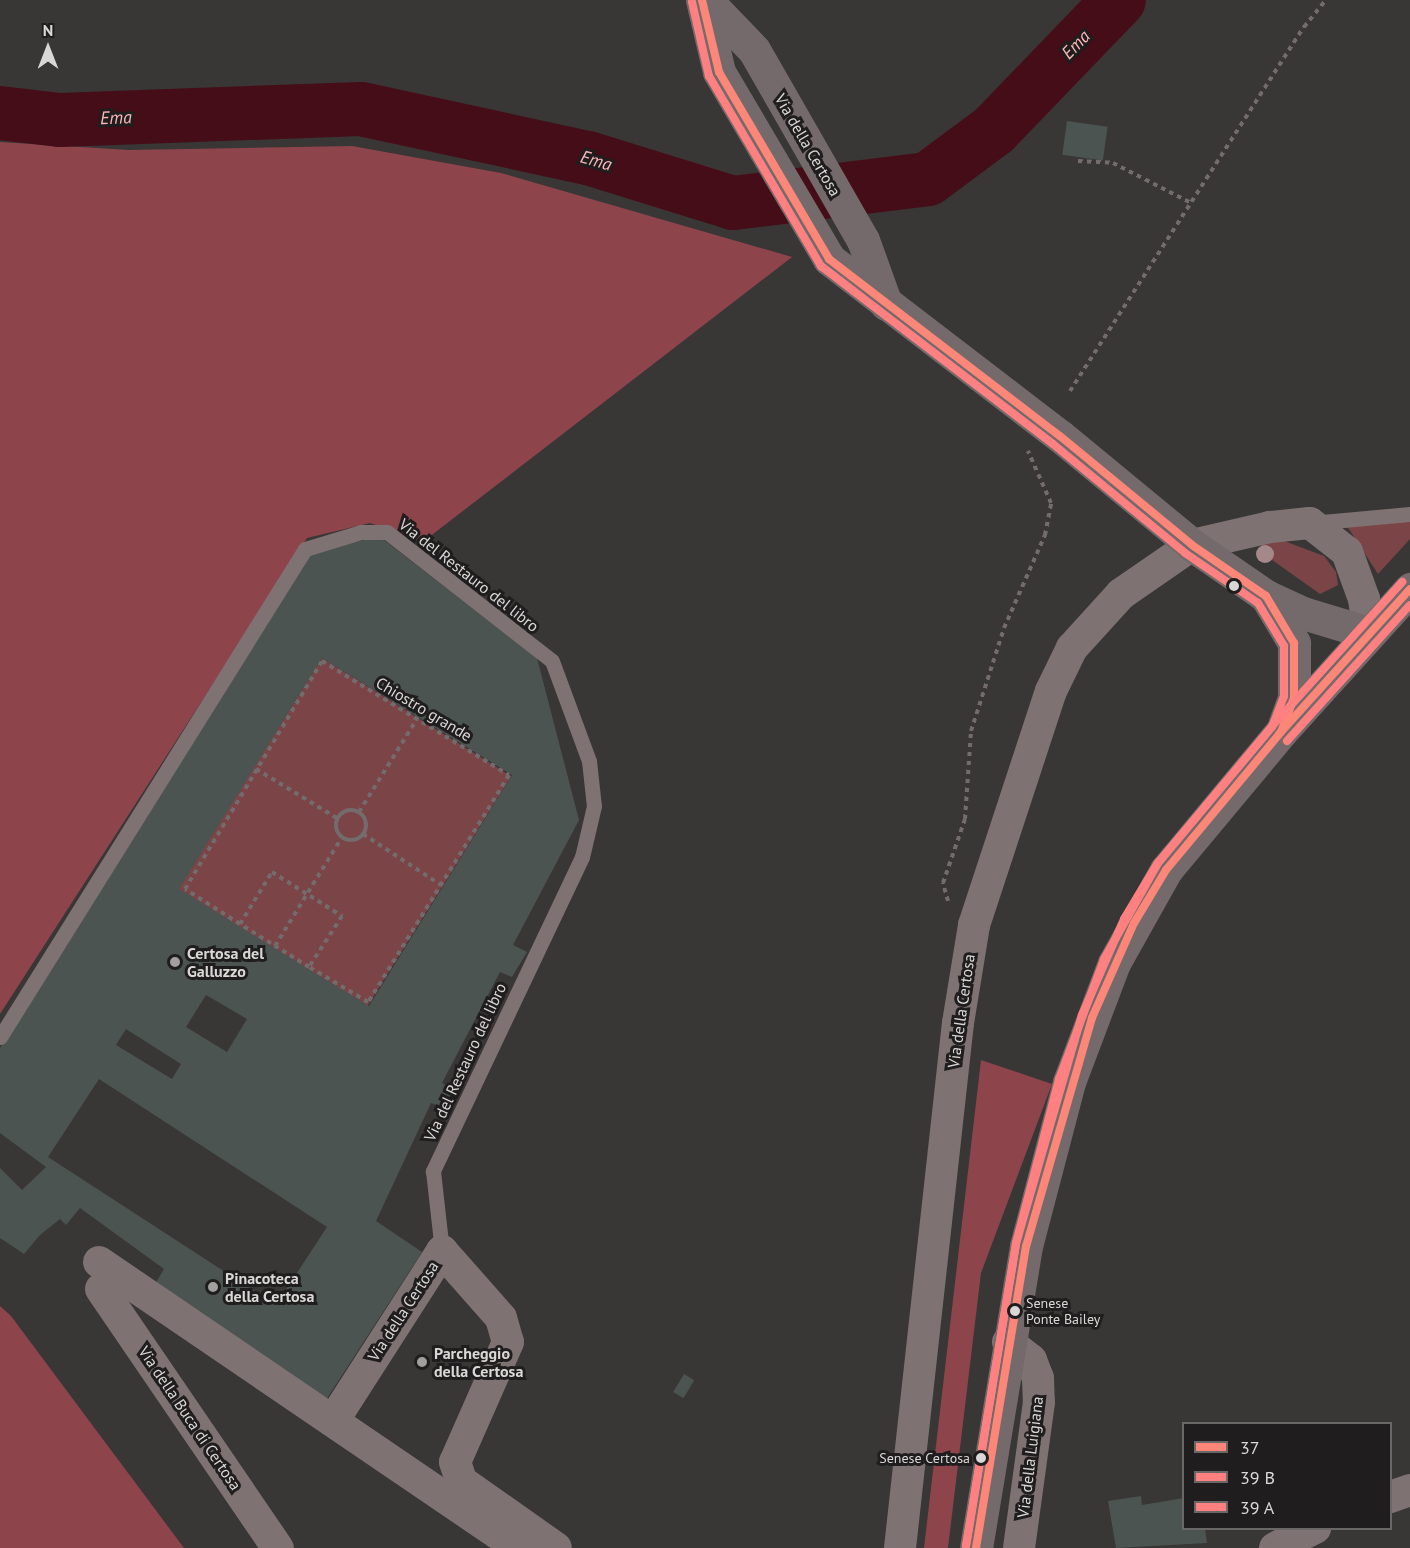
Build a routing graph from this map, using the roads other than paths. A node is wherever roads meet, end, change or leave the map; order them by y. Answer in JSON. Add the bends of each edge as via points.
{"nodes":[{"id":1,"x":704,"y":0,"type":"edge"},
{"id":2,"x":886,"y":304,"type":"junction"},
{"id":3,"x":1410,"y":514,"type":"edge"},
{"id":4,"x":1310,"y":523,"type":"junction"},
{"id":5,"x":1192,"y":545,"type":"junction"},
{"id":6,"x":1410,"y":589,"type":"edge"},
{"id":7,"x":1266,"y":596,"type":"junction"},
{"id":8,"x":1369,"y":633,"type":"junction"},
{"id":9,"x":1281,"y":732,"type":"junction"},
{"id":10,"x":0,"y":1037,"type":"edge"},
{"id":11,"x":442,"y":1251,"type":"junction"},
{"id":12,"x":1008,"y":1342,"type":"junction"},
{"id":13,"x":333,"y":1421,"type":"junction"},
{"id":14,"x":1410,"y":1490,"type":"edge"},
{"id":15,"x":1392,"y":1496,"type":"edge"},
{"id":16,"x":1311,"y":1530,"type":"edge"},
{"id":17,"x":278,"y":1548,"type":"edge"},
{"id":18,"x":519,"y":1548,"type":"edge"},
{"id":19,"x":556,"y":1548,"type":"edge"},
{"id":20,"x":900,"y":1548,"type":"edge"},
{"id":21,"x":976,"y":1548,"type":"edge"},
{"id":22,"x":1019,"y":1548,"type":"edge"},
{"id":23,"x":1275,"y":1548,"type":"edge"}],
"edges":[{"from":1,"to":2,"type":"main road","name":"Via della Certosa","via":[[754,50],[863,240]]},
{"from":1,"to":2,"type":"main road","name":"Via della Certosa","via":[[719,72],[829,259]]},
{"from":2,"to":5,"type":"main road","name":"Via della Certosa","via":[[1060,436]]},
{"from":3,"to":4,"type":"lane","name":"Via della Certosa"},
{"from":4,"to":5,"type":"street","name":"Via della Certosa","via":[[1270,527]]},
{"from":4,"to":8,"type":"street","via":[[1347,552],[1364,599]]},
{"from":5,"to":7,"type":"main road","name":"Via della Certosa"},
{"from":5,"to":20,"type":"street","name":"Via della Certosa","via":[[1120,594],[1072,648],[1051,691],[974,925],[958,1023]]},
{"from":6,"to":8,"type":"main road"},
{"from":7,"to":8,"type":"main road","name":"Via della Certosa","via":[[1303,613]]},
{"from":7,"to":9,"type":"main road","name":"Via della Certosa","via":[[1294,643],[1294,698]]},
{"from":8,"to":9,"type":"main road"},
{"from":9,"to":12,"type":"main road","via":[[1166,870],[1114,963],[1073,1072],[1045,1169]]},
{"from":10,"to":11,"type":"lane","name":"Via del Restauro del libro","via":[[305,549],[361,532],[387,532],[552,661],[589,761],[594,806],[582,857],[433,1171]]},
{"from":11,"to":13,"type":"street","name":"Via della Certosa"},
{"from":11,"to":19,"type":"street","name":"Via della Certosa","via":[[501,1318],[508,1342],[455,1462],[461,1481]]},
{"from":12,"to":21,"type":"main road"},
{"from":12,"to":22,"type":"street","name":"Via della Luigiana","via":[[1031,1360],[1038,1378],[1039,1402]]},
{"from":13,"to":17,"type":"street","name":"Via della Buca di Certosa","via":[[100,1275]]},
{"from":13,"to":18,"type":"street"},
{"from":14,"to":15,"type":"street"},
{"from":16,"to":23,"type":"street"}]}
